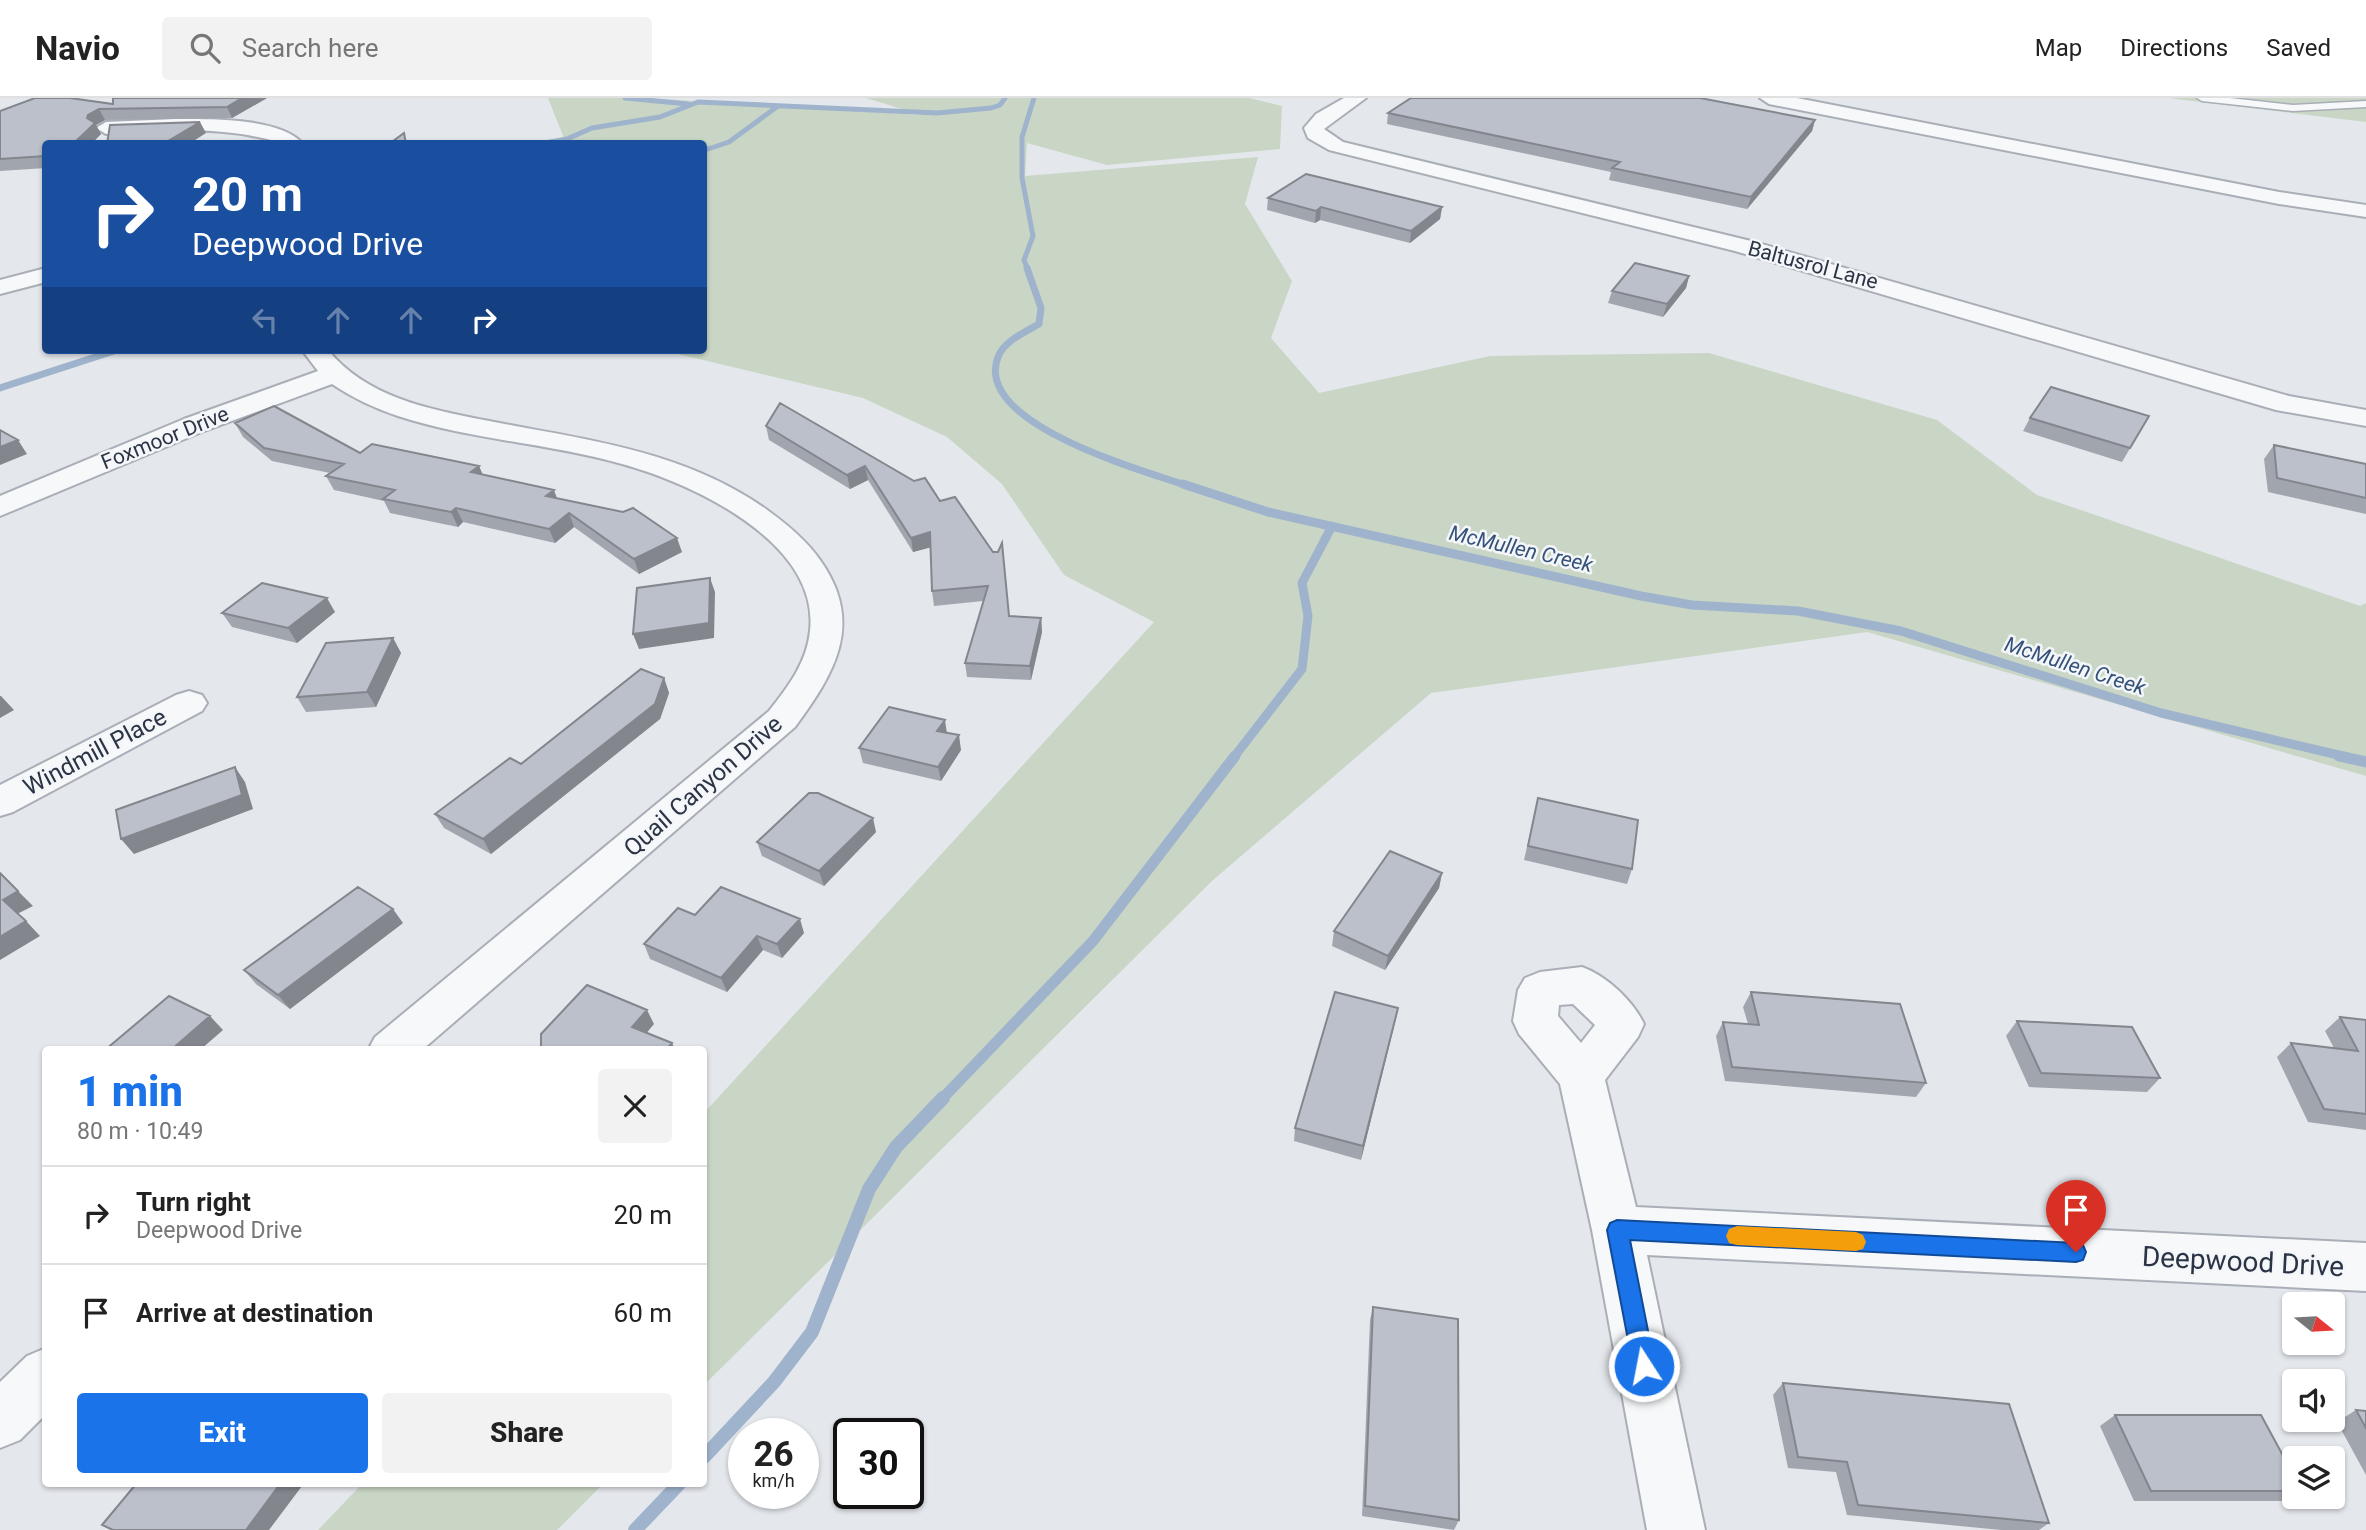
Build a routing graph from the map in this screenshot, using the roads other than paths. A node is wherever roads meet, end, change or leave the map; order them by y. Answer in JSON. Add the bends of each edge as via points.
{"nodes":[{"id":1,"x":1357,"y":98,"type":"edge"},
{"id":2,"x":1769,"y":98,"type":"edge"},
{"id":3,"x":2202,"y":98,"type":"edge"},
{"id":4,"x":2366,"y":104,"type":"edge"},
{"id":5,"x":106,"y":128,"type":"edge"},
{"id":6,"x":285,"y":140,"type":"edge"},
{"id":7,"x":2366,"y":211,"type":"edge"},
{"id":8,"x":42,"y":276,"type":"edge"},
{"id":9,"x":0,"y":287,"type":"edge"},
{"id":10,"x":324,"y":363,"type":"edge"},
{"id":11,"x":2366,"y":418,"type":"edge"},
{"id":12,"x":0,"y":507,"type":"edge"},
{"id":13,"x":189,"y":703,"type":"dead end"},
{"id":14,"x":0,"y":802,"type":"edge"},
{"id":15,"x":396,"y":1046,"type":"edge"},
{"id":16,"x":1581,"y":1076,"type":"dead end"},
{"id":17,"x":1617,"y":1230,"type":"junction"},
{"id":18,"x":2366,"y":1267,"type":"edge"},
{"id":19,"x":42,"y":1379,"type":"edge"},
{"id":20,"x":0,"y":1420,"type":"edge"},
{"id":21,"x":1676,"y":1530,"type":"edge"}],
"edges":[{"from":1,"to":11,"type":"street","name":"Baltusrol Lane","via":[[1323,118],[1314,128],[1315,134],[1336,146],[1836,271],[2286,404]]},
{"from":2,"to":7,"type":"street"},
{"from":3,"to":4,"type":"lane","via":[[2292,108]]},
{"from":5,"to":6,"type":"street","via":[[240,129]]},
{"from":8,"to":9,"type":"street"},
{"from":10,"to":12,"type":"street","name":"Foxmoor Drive","via":[[194,425]]},
{"from":10,"to":15,"type":"street","name":"Quail Canyon Drive","via":[[358,391],[394,407],[626,455],[703,483],[745,507],[805,559],[820,587],[828,618],[817,670],[782,719]]},
{"from":13,"to":14,"type":"street","name":"Windmill Place"},
{"from":16,"to":17,"type":"street"},
{"from":17,"to":18,"type":"street","name":"Deepwood Drive"},
{"from":17,"to":21,"type":"street"},
{"from":19,"to":20,"type":"street"}]}
